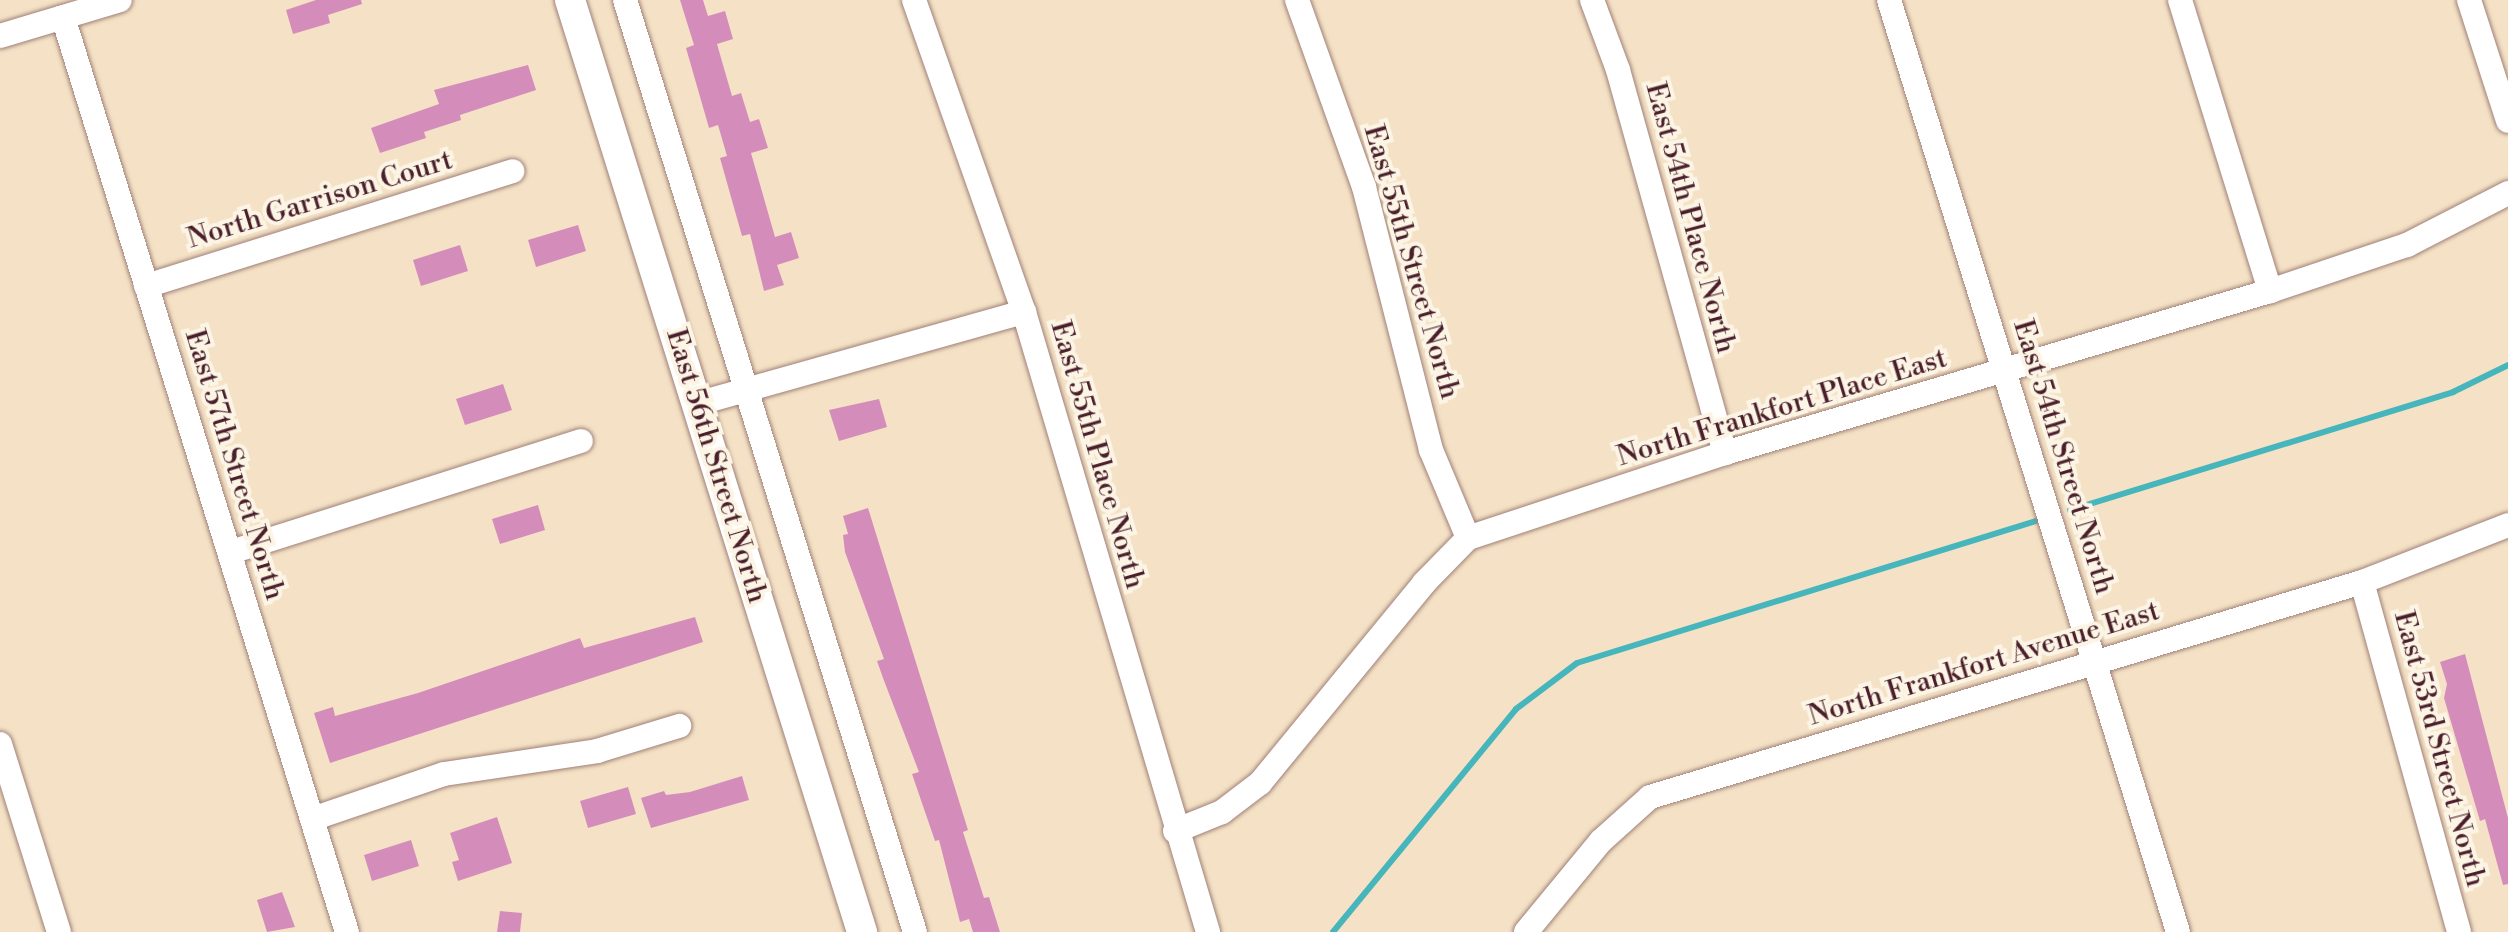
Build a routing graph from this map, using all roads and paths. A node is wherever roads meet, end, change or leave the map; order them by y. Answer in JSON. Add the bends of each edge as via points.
{"nodes":[{"id":1,"x":120,"y":0,"type":"edge"},
{"id":2,"x":570,"y":0,"type":"edge"},
{"id":3,"x":625,"y":0,"type":"edge"},
{"id":4,"x":914,"y":0,"type":"edge"},
{"id":5,"x":1297,"y":0,"type":"edge"},
{"id":6,"x":1592,"y":0,"type":"edge"},
{"id":7,"x":1889,"y":0,"type":"edge"},
{"id":8,"x":2180,"y":0,"type":"edge"},
{"id":9,"x":2469,"y":0,"type":"edge"},
{"id":10,"x":63,"y":17,"type":"junction"},
{"id":11,"x":0,"y":36,"type":"edge"},
{"id":12,"x":2508,"y":121,"type":"edge"},
{"id":13,"x":512,"y":171,"type":"dead end"},
{"id":14,"x":2508,"y":193,"type":"edge"},
{"id":15,"x":146,"y":286,"type":"junction"},
{"id":16,"x":2270,"y":291,"type":"junction"},
{"id":17,"x":1024,"y":312,"type":"junction"},
{"id":18,"x":2005,"y":372,"type":"junction"},
{"id":19,"x":746,"y":389,"type":"junction"},
{"id":20,"x":696,"y":404,"type":"junction"},
{"id":21,"x":581,"y":441,"type":"dead end"},
{"id":22,"x":1725,"y":453,"type":"junction"},
{"id":23,"x":2508,"y":525,"type":"edge"},
{"id":24,"x":1468,"y":538,"type":"junction"},
{"id":25,"x":231,"y":552,"type":"junction"},
{"id":26,"x":2362,"y":582,"type":"junction"},
{"id":27,"x":2095,"y":662,"type":"junction"},
{"id":28,"x":679,"y":726,"type":"dead end"},
{"id":29,"x":0,"y":744,"type":"edge"},
{"id":30,"x":312,"y":819,"type":"junction"},
{"id":31,"x":1175,"y":831,"type":"junction"},
{"id":32,"x":59,"y":932,"type":"edge"},
{"id":33,"x":347,"y":932,"type":"edge"},
{"id":34,"x":862,"y":932,"type":"edge"},
{"id":35,"x":915,"y":932,"type":"edge"},
{"id":36,"x":1208,"y":932,"type":"edge"},
{"id":37,"x":1526,"y":932,"type":"edge"},
{"id":38,"x":2176,"y":932,"type":"edge"},
{"id":39,"x":2459,"y":932,"type":"edge"}],
"edges":[{"from":1,"to":10,"type":"street"},
{"from":2,"to":20,"type":"street","name":"East 56th Street North"},
{"from":3,"to":19,"type":"street","name":"East 56th Street North"},
{"from":4,"to":17,"type":"street","name":"East 55th Place North"},
{"from":5,"to":24,"type":"street","name":"East 55th Street North","via":[[1364,187],[1431,450]]},
{"from":6,"to":22,"type":"street","name":"East 54th Place North","via":[[1618,70]]},
{"from":7,"to":18,"type":"street","name":"East 54th Street North"},
{"from":8,"to":16,"type":"street"},
{"from":9,"to":12,"type":"street"},
{"from":10,"to":11,"type":"street"},
{"from":10,"to":15,"type":"street","name":"East 57th Street North"},
{"from":13,"to":15,"type":"street","name":"North Garrison Court"},
{"from":14,"to":16,"type":"street","name":"North Frankfort Place East","via":[[2407,245]]},
{"from":15,"to":25,"type":"street","name":"East 57th Street North"},
{"from":16,"to":18,"type":"street","name":"North Frankfort Place East"},
{"from":17,"to":19,"type":"street"},
{"from":17,"to":31,"type":"street","name":"East 55th Place North"},
{"from":18,"to":22,"type":"street","name":"North Frankfort Place East"},
{"from":18,"to":27,"type":"street","name":"East 54th Street North"},
{"from":19,"to":20,"type":"street"},
{"from":19,"to":35,"type":"street","name":"East 56th Street North"},
{"from":20,"to":34,"type":"street","name":"East 56th Street North"},
{"from":21,"to":25,"type":"street"},
{"from":22,"to":24,"type":"street","name":"North Frankfort Place East"},
{"from":23,"to":26,"type":"street","name":"North Frankfort Avenue East"},
{"from":24,"to":31,"type":"street","name":"North Frankfort Place East","via":[[1424,583],[1260,783],[1222,812]]},
{"from":25,"to":30,"type":"street","name":"East 57th Street North"},
{"from":26,"to":27,"type":"street","name":"North Frankfort Avenue East"},
{"from":26,"to":39,"type":"street","name":"East 53rd Street North"},
{"from":27,"to":37,"type":"street","name":"North Frankfort Avenue East","via":[[1650,797],[1601,841]]},
{"from":27,"to":38,"type":"street","name":"East 54th Street North"},
{"from":28,"to":30,"type":"street","via":[[597,751],[444,774]]},
{"from":29,"to":32,"type":"street"},
{"from":30,"to":33,"type":"street","name":"East 57th Street North"},
{"from":31,"to":36,"type":"street","name":"East 55th Place North"}]}
